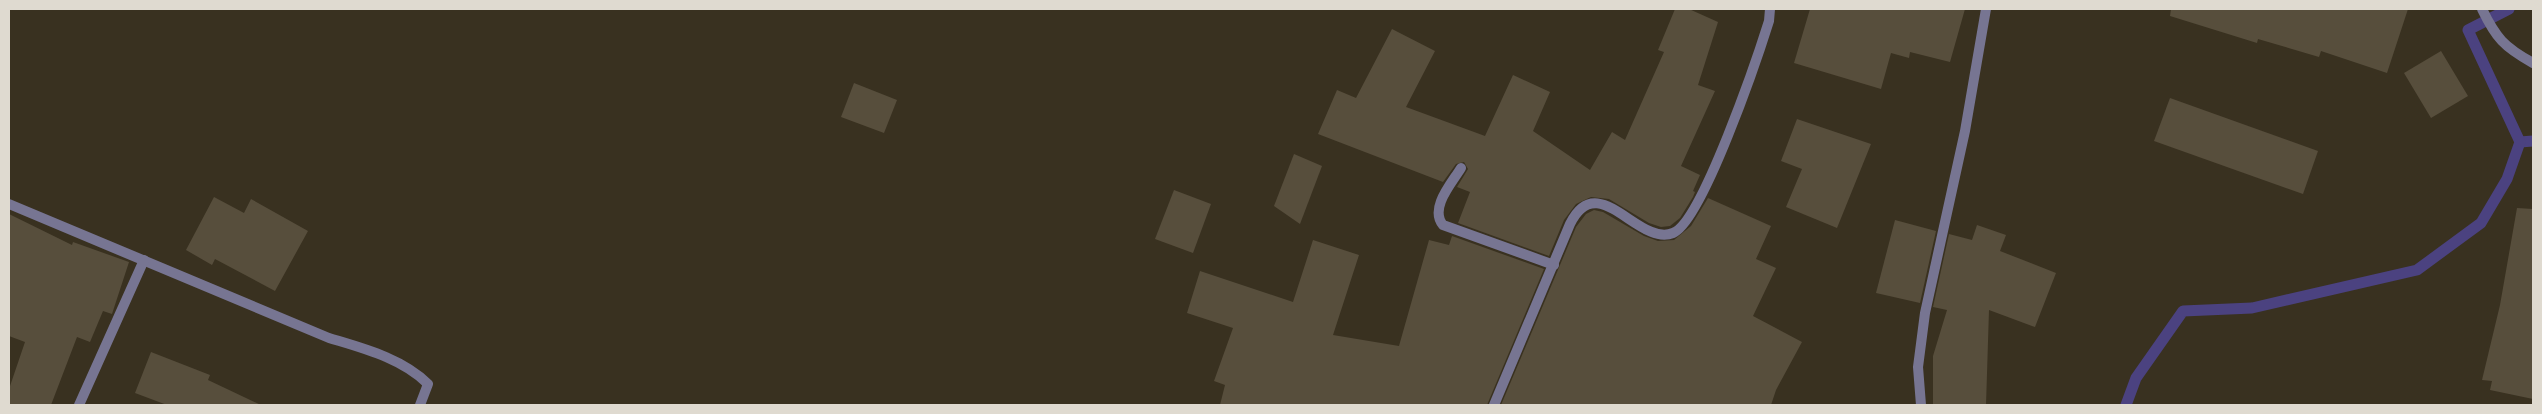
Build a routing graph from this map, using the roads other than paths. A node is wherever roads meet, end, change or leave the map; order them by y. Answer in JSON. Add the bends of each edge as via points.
{"nodes":[{"id":1,"x":1770,"y":9,"type":"edge"},
{"id":2,"x":1986,"y":9,"type":"edge"},
{"id":3,"x":2482,"y":9,"type":"edge"},
{"id":4,"x":2533,"y":63,"type":"edge"},
{"id":5,"x":1461,"y":168,"type":"dead end"},
{"id":6,"x":9,"y":204,"type":"edge"},
{"id":7,"x":144,"y":260,"type":"junction"},
{"id":8,"x":1554,"y":265,"type":"junction"},
{"id":9,"x":79,"y":405,"type":"edge"},
{"id":10,"x":420,"y":405,"type":"edge"},
{"id":11,"x":1494,"y":405,"type":"edge"},
{"id":12,"x":1921,"y":405,"type":"edge"}],
"edges":[{"from":1,"to":8,"type":"street","via":[[1769,21],[1743,98],[1695,208],[1681,228],[1672,234],[1657,234],[1616,210],[1585,204],[1576,212]]},
{"from":2,"to":12,"type":"street","via":[[1966,131],[1925,312],[1918,367]]},
{"from":3,"to":4,"type":"street","via":[[2496,37],[2517,55]]},
{"from":5,"to":8,"type":"street","via":[[1439,207],[1438,217],[1444,225]]},
{"from":6,"to":7,"type":"street"},
{"from":7,"to":9,"type":"street"},
{"from":7,"to":10,"type":"street","via":[[329,338],[377,353],[417,374],[428,384]]},
{"from":8,"to":11,"type":"street"}]}
